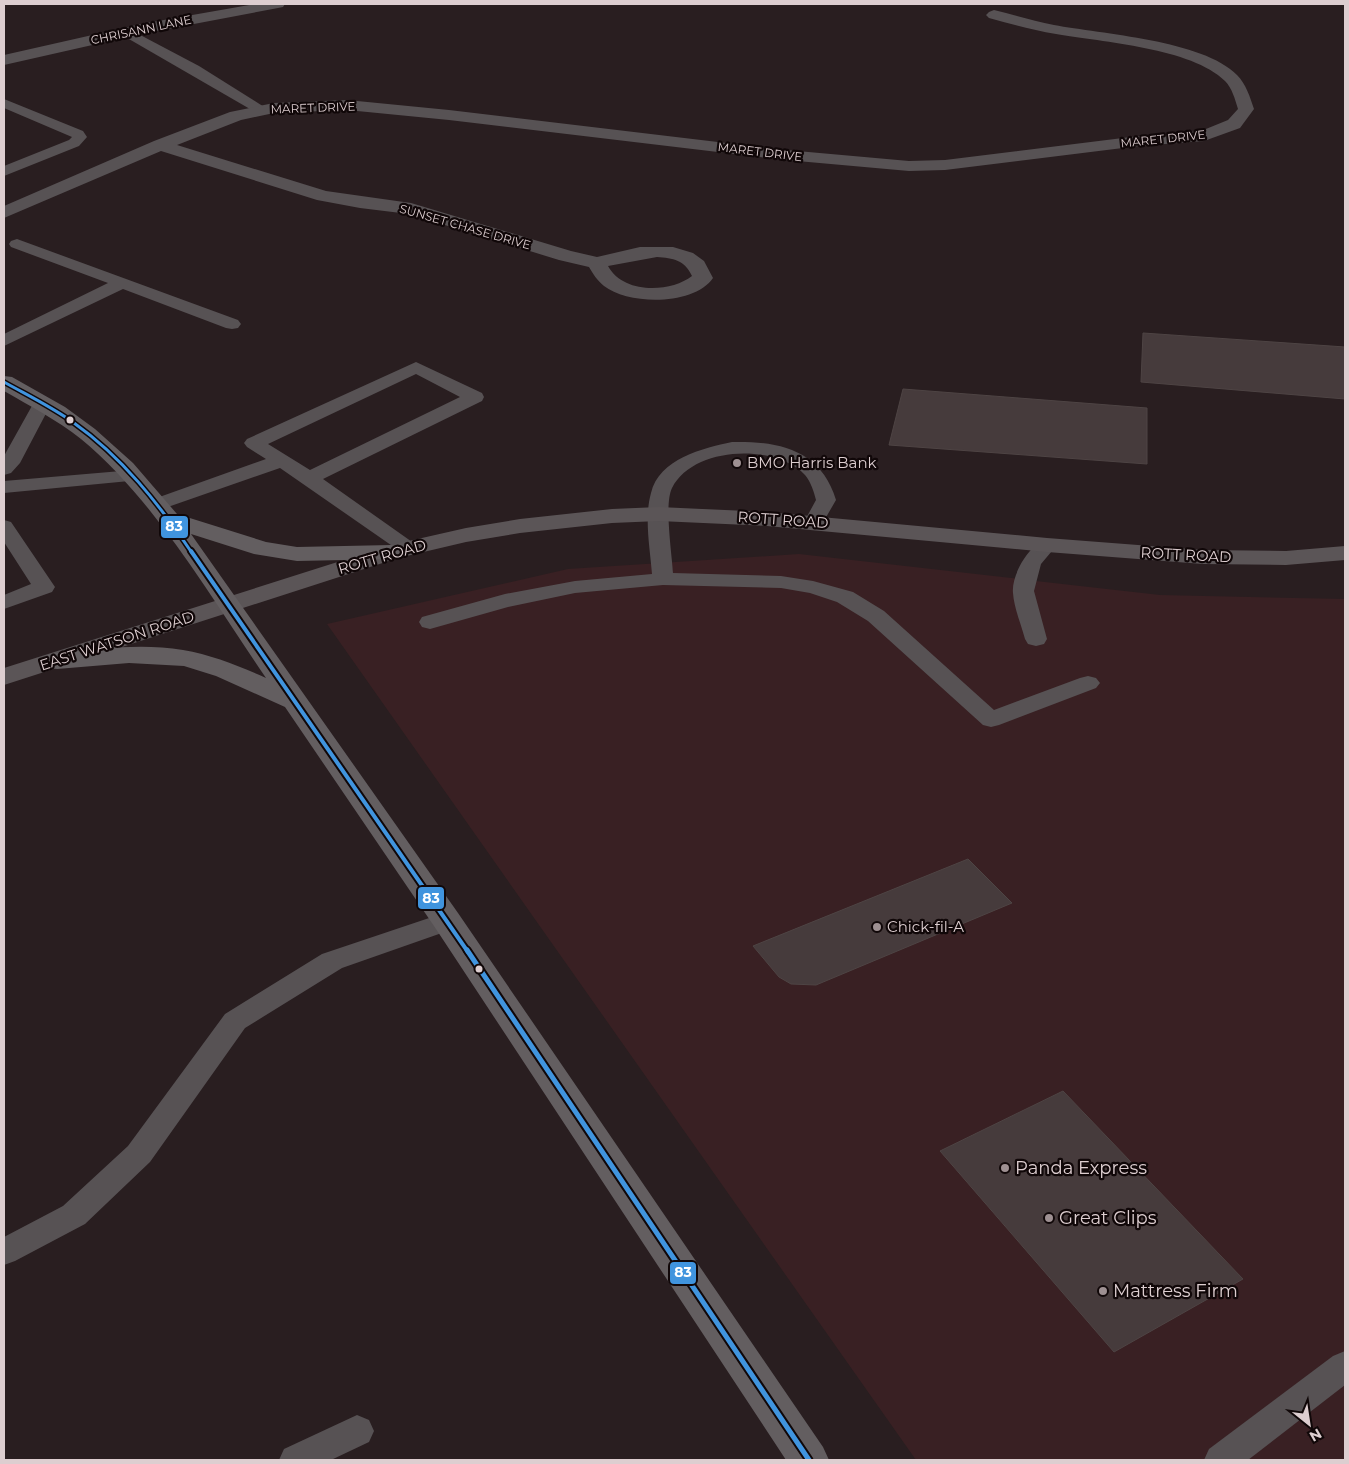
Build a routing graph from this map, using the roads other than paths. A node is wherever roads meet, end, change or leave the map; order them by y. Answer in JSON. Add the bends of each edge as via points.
{"nodes":[{"id":1,"x":278,"y":4,"type":"edge"},
{"id":2,"x":994,"y":15,"type":"dead end"},
{"id":3,"x":126,"y":32,"type":"junction"},
{"id":4,"x":4,"y":60,"type":"edge"},
{"id":5,"x":4,"y":103,"type":"edge"},
{"id":6,"x":262,"y":110,"type":"junction"},
{"id":7,"x":160,"y":145,"type":"junction"},
{"id":8,"x":8,"y":166,"type":"edge"},
{"id":9,"x":4,"y":213,"type":"edge"},
{"id":10,"x":17,"y":244,"type":"dead end"},
{"id":11,"x":596,"y":263,"type":"junction"},
{"id":12,"x":122,"y":283,"type":"junction"},
{"id":13,"x":232,"y":324,"type":"dead end"},
{"id":14,"x":4,"y":340,"type":"edge"},
{"id":15,"x":5,"y":384,"type":"edge"},
{"id":16,"x":42,"y":404,"type":"junction"},
{"id":17,"x":281,"y":461,"type":"junction"},
{"id":18,"x":4,"y":469,"type":"edge"},
{"id":19,"x":133,"y":476,"type":"junction"},
{"id":20,"x":309,"y":478,"type":"junction"},
{"id":21,"x":4,"y":487,"type":"edge"},
{"id":22,"x":163,"y":511,"type":"junction"},
{"id":23,"x":659,"y":514,"type":"junction"},
{"id":24,"x":814,"y":522,"type":"junction"},
{"id":25,"x":4,"y":526,"type":"edge"},
{"id":26,"x":1047,"y":545,"type":"junction"},
{"id":27,"x":400,"y":550,"type":"junction"},
{"id":28,"x":11,"y":552,"type":"edge"},
{"id":29,"x":1345,"y":553,"type":"edge"},
{"id":30,"x":663,"y":579,"type":"junction"},
{"id":31,"x":4,"y":602,"type":"edge"},
{"id":32,"x":230,"y":605,"type":"junction"},
{"id":33,"x":430,"y":622,"type":"dead end"},
{"id":34,"x":1036,"y":639,"type":"dead end"},
{"id":35,"x":57,"y":660,"type":"junction"},
{"id":36,"x":4,"y":678,"type":"edge"},
{"id":37,"x":1088,"y":683,"type":"dead end"},
{"id":38,"x":296,"y":702,"type":"junction"},
{"id":39,"x":447,"y":920,"type":"junction"},
{"id":40,"x":4,"y":1252,"type":"edge"},
{"id":41,"x":1345,"y":1366,"type":"edge"},
{"id":42,"x":357,"y":1431,"type":"dead end"},
{"id":43,"x":296,"y":1460,"type":"edge"},
{"id":44,"x":809,"y":1460,"type":"edge"},
{"id":45,"x":1221,"y":1460,"type":"edge"}],
"edges":[{"from":1,"to":3,"type":"street","name":"CHRISANN LANE"},
{"from":2,"to":6,"type":"street","name":"MARET DRIVE","via":[[1053,29],[1170,48],[1192,56],[1231,78],[1246,109],[1234,124],[1204,136],[945,165],[909,166],[347,105]]},
{"from":3,"to":4,"type":"street","name":"CHRISANN LANE"},
{"from":3,"to":6,"type":"lane"},
{"from":5,"to":8,"type":"lane","via":[[80,137],[74,144]]},
{"from":6,"to":7,"type":"street","name":"MARET DRIVE","via":[[236,116]]},
{"from":7,"to":9,"type":"street","name":"MARET DRIVE"},
{"from":7,"to":11,"type":"street","name":"SUNSET CHASE DRIVE","via":[[323,196],[411,209]]},
{"from":10,"to":12,"type":"lane"},
{"from":11,"to":11,"type":"street","name":"SUNSET CHASE DRIVE","via":[[599,272],[610,282],[626,291],[643,294],[689,288],[702,278],[695,262],[657,251]]},
{"from":12,"to":13,"type":"lane"},
{"from":12,"to":14,"type":"lane"},
{"from":15,"to":16,"type":"main road"},
{"from":16,"to":18,"type":"lane"},
{"from":16,"to":19,"type":"main road","via":[[111,453]]},
{"from":17,"to":20,"type":"lane"},
{"from":17,"to":20,"type":"lane","via":[[254,443],[416,367],[475,397]]},
{"from":17,"to":22,"type":"lane"},
{"from":19,"to":21,"type":"lane"},
{"from":19,"to":22,"type":"main road"},
{"from":20,"to":27,"type":"lane"},
{"from":22,"to":27,"type":"main road","via":[[263,549],[297,554]]},
{"from":22,"to":32,"type":"main road"},
{"from":23,"to":24,"type":"street","name":"ROTT ROAD"},
{"from":23,"to":24,"type":"lane","via":[[661,489],[687,462],[723,449],[764,448],[795,459],[811,470],[823,487],[826,500]]},
{"from":23,"to":27,"type":"street","name":"ROTT ROAD","via":[[520,526]]},
{"from":23,"to":30,"type":"lane"},
{"from":24,"to":26,"type":"street","name":"ROTT ROAD"},
{"from":25,"to":28,"type":"lane"},
{"from":26,"to":29,"type":"street","name":"ROTT ROAD","via":[[1203,557],[1286,558]]},
{"from":26,"to":34,"type":"lane","via":[[1031,563],[1023,591]]},
{"from":27,"to":32,"type":"street","name":"ROTT ROAD"},
{"from":28,"to":31,"type":"lane","via":[[44,587]]},
{"from":30,"to":33,"type":"lane","via":[[575,587],[505,601]]},
{"from":30,"to":37,"type":"lane","via":[[781,582],[845,597],[876,616],[991,720]]},
{"from":32,"to":35,"type":"street","name":"EAST WATSON ROAD"},
{"from":32,"to":38,"type":"main road"},
{"from":35,"to":36,"type":"street","name":"EAST WATSON ROAD"},
{"from":35,"to":38,"type":"main road","via":[[143,654],[174,657],[200,662]]},
{"from":38,"to":39,"type":"main road"},
{"from":39,"to":40,"type":"lane","via":[[332,962],[235,1022],[139,1154],[74,1215]]},
{"from":39,"to":44,"type":"main road"},
{"from":41,"to":45,"type":"lane"},
{"from":42,"to":43,"type":"lane"}]}
